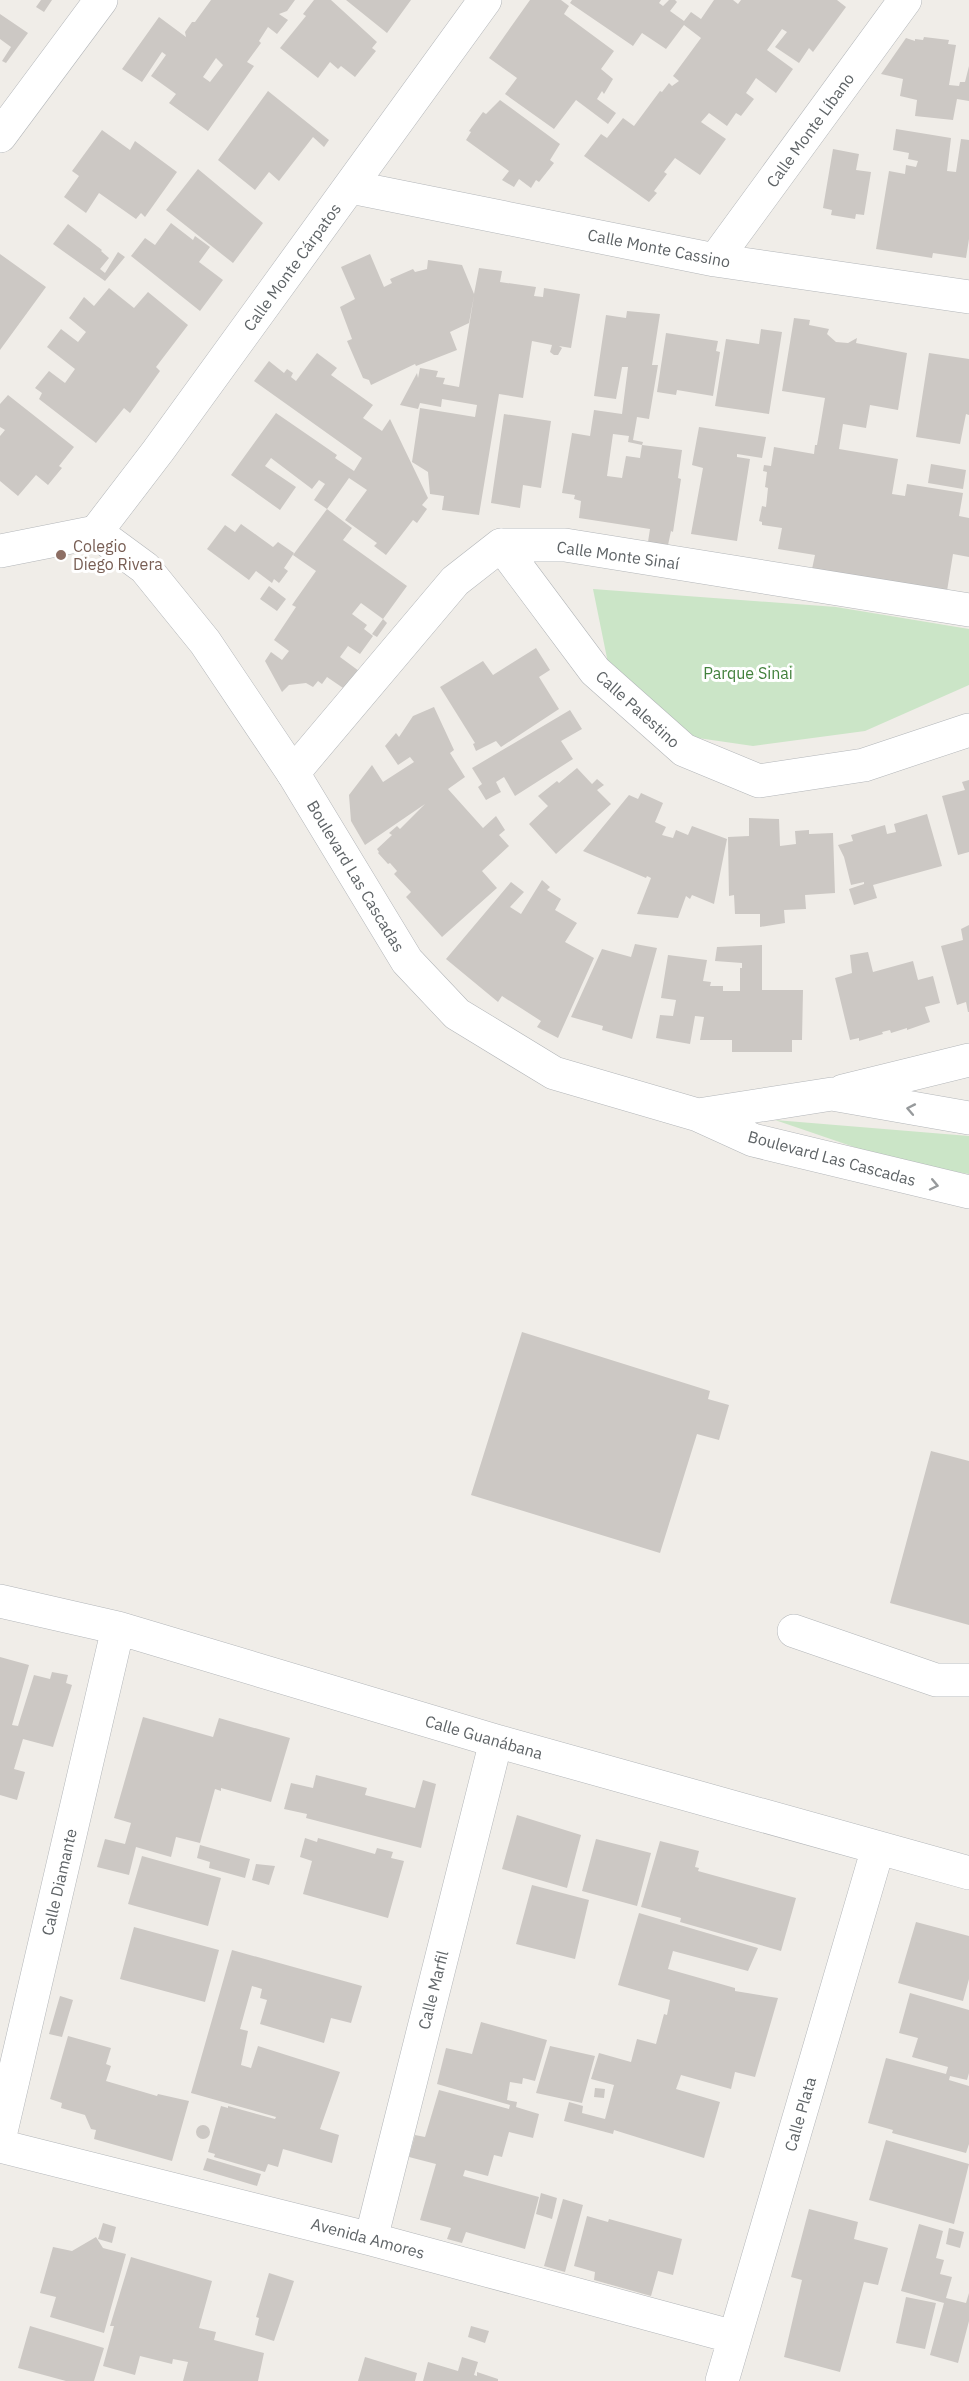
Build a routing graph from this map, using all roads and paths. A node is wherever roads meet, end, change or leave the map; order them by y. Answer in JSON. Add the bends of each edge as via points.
{"nodes":[{"id":1,"x":100,"y":0,"type":"edge"},
{"id":2,"x":485,"y":0,"type":"edge"},
{"id":3,"x":905,"y":0,"type":"edge"},
{"id":4,"x":0,"y":136,"type":"edge"},
{"id":5,"x":351,"y":187,"type":"junction"},
{"id":6,"x":715,"y":260,"type":"junction"},
{"id":7,"x":969,"y":297,"type":"edge"},
{"id":8,"x":96,"y":532,"type":"junction"},
{"id":9,"x":501,"y":545,"type":"junction"},
{"id":10,"x":0,"y":551,"type":"edge"},
{"id":11,"x":969,"y":610,"type":"edge"},
{"id":12,"x":969,"y":730,"type":"edge"},
{"id":13,"x":293,"y":773,"type":"junction"},
{"id":14,"x":969,"y":1060,"type":"edge"},
{"id":15,"x":832,"y":1094,"type":"junction"},
{"id":16,"x":698,"y":1115,"type":"junction"},
{"id":17,"x":969,"y":1118,"type":"edge"},
{"id":18,"x":969,"y":1192,"type":"edge"},
{"id":19,"x":0,"y":1601,"type":"edge"},
{"id":20,"x":118,"y":1628,"type":"junction"},
{"id":21,"x":794,"y":1631,"type":"dead end"},
{"id":22,"x":969,"y":1680,"type":"edge"},
{"id":23,"x":496,"y":1741,"type":"junction"},
{"id":24,"x":878,"y":1848,"type":"junction"},
{"id":25,"x":969,"y":1873,"type":"edge"},
{"id":26,"x":0,"y":2136,"type":"edge"},
{"id":27,"x":0,"y":2146,"type":"edge"},
{"id":28,"x":371,"y":2239,"type":"junction"},
{"id":29,"x":734,"y":2337,"type":"junction"},
{"id":30,"x":722,"y":2381,"type":"edge"}],
"edges":[{"from":1,"to":4,"type":"street"},
{"from":2,"to":5,"type":"street","name":"Calle Monte Cárpatos"},
{"from":3,"to":6,"type":"street","name":"Calle Monte Líbano"},
{"from":5,"to":6,"type":"street","name":"Calle Monte Cassino"},
{"from":5,"to":8,"type":"street","name":"Calle Monte Cárpatos"},
{"from":6,"to":7,"type":"street","name":"Calle Monte Cassino"},
{"from":8,"to":10,"type":"street"},
{"from":8,"to":13,"type":"street","name":"Boulevard Las Cascadas","via":[[145,568],[205,642]]},
{"from":9,"to":11,"type":"street","name":"Calle Monte Sinaí","via":[[565,545]]},
{"from":9,"to":12,"type":"street","name":"Calle Palestino","via":[[595,671],[684,750],[759,781],[864,765]]},
{"from":9,"to":13,"type":"street","via":[[455,581]]},
{"from":13,"to":16,"type":"street","name":"Boulevard Las Cascadas","via":[[407,961],[457,1014],[554,1073]]},
{"from":14,"to":15,"type":"street"},
{"from":15,"to":16,"type":"street","name":"Boulevard Las Cascadas"},
{"from":17,"to":15,"type":"street","name":"Boulevard Las Cascadas","one_way":true},
{"from":16,"to":18,"type":"street","name":"Boulevard Las Cascadas","one_way":true,"via":[[753,1140]]},
{"from":19,"to":20,"type":"street","name":"Calle Guanábana"},
{"from":20,"to":23,"type":"street","name":"Calle Guanábana"},
{"from":20,"to":26,"type":"street","name":"Calle Diamante"},
{"from":21,"to":22,"type":"street","via":[[936,1680]]},
{"from":23,"to":24,"type":"street","name":"Calle Guanábana"},
{"from":23,"to":28,"type":"street","name":"Calle Marfil"},
{"from":24,"to":25,"type":"street","name":"Calle Guanábana"},
{"from":24,"to":29,"type":"street","name":"Calle Plata"},
{"from":27,"to":28,"type":"street","name":"Avenida Amores"},
{"from":28,"to":29,"type":"street","name":"Avenida Amores"},
{"from":29,"to":30,"type":"street","name":"Calle Plata"}]}
